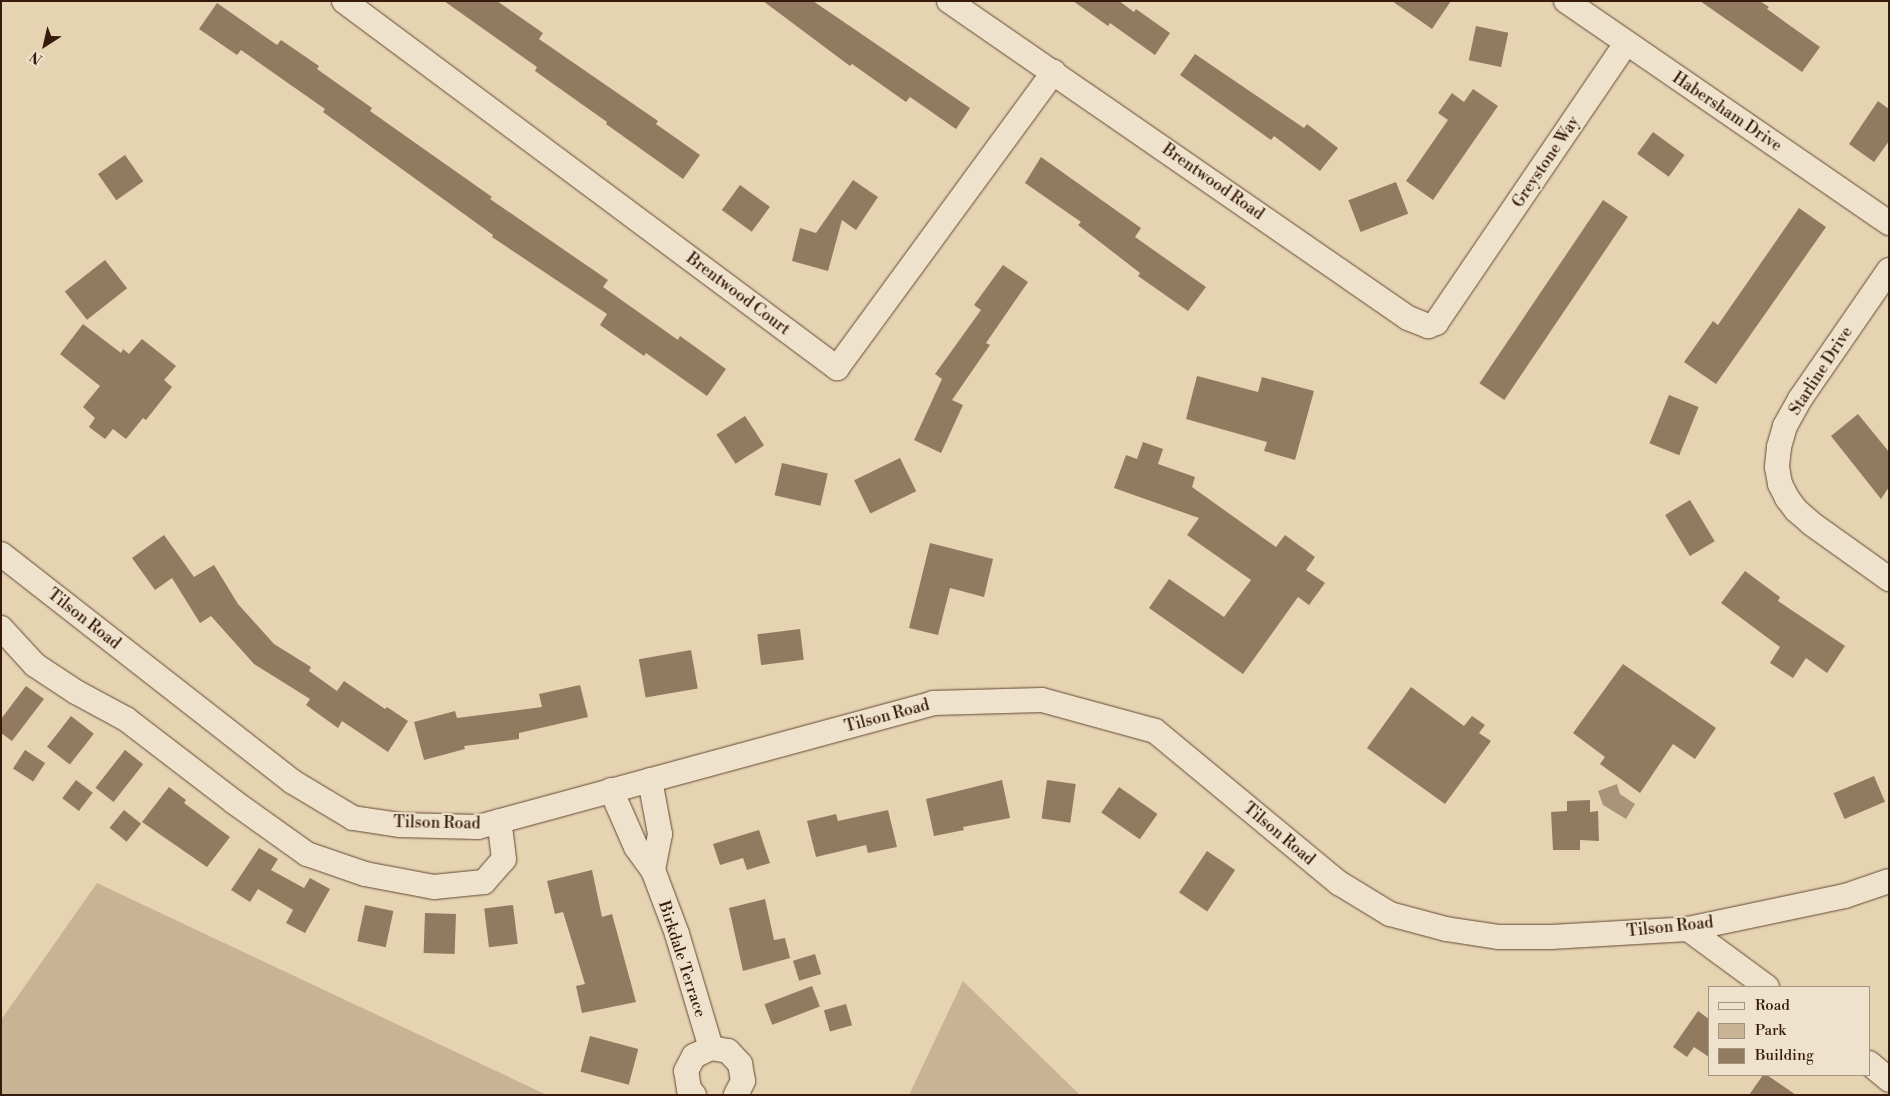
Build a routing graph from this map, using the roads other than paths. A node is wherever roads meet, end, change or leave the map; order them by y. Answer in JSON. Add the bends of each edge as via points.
{"nodes":[{"id":1,"x":344,"y":1,"type":"edge"},
{"id":2,"x":949,"y":1,"type":"edge"},
{"id":3,"x":1566,"y":1,"type":"edge"},
{"id":4,"x":1626,"y":43,"type":"junction"},
{"id":5,"x":1054,"y":72,"type":"junction"},
{"id":6,"x":1889,"y":222,"type":"edge"},
{"id":7,"x":1889,"y":270,"type":"edge"},
{"id":8,"x":1465,"y":281,"type":"joint"},
{"id":9,"x":1,"y":554,"type":"edge"},
{"id":10,"x":1889,"y":579,"type":"edge"},
{"id":11,"x":1,"y":628,"type":"edge"},
{"id":12,"x":650,"y":780,"type":"junction"},
{"id":13,"x":611,"y":790,"type":"junction"},
{"id":14,"x":498,"y":821,"type":"junction"},
{"id":15,"x":652,"y":870,"type":"junction"},
{"id":16,"x":1889,"y":881,"type":"edge"},
{"id":17,"x":1688,"y":929,"type":"junction"},
{"id":18,"x":1766,"y":986,"type":"edge"},
{"id":19,"x":710,"y":1048,"type":"junction"},
{"id":20,"x":1870,"y":1064,"type":"edge"},
{"id":21,"x":1889,"y":1080,"type":"edge"},
{"id":22,"x":694,"y":1095,"type":"edge"},
{"id":23,"x":736,"y":1095,"type":"edge"}],
"edges":[{"from":1,"to":5,"type":"street","name":"Brentwood Court","via":[[837,368]]},
{"from":2,"to":5,"type":"street","name":"Brentwood Road"},
{"from":3,"to":4,"type":"street","name":"Habersham Drive"},
{"from":4,"to":6,"type":"street","name":"Habersham Drive"},
{"from":4,"to":8,"type":"street","name":"Greystone Way"},
{"from":5,"to":8,"type":"street","name":"Brentwood Road","via":[[1408,318],[1428,326],[1436,323]]},
{"from":7,"to":10,"type":"street","name":"Starline Drive","via":[[1800,399],[1785,426],[1777,467],[1780,484],[1796,510]]},
{"from":9,"to":14,"type":"street","name":"Tilson Road","via":[[294,782],[353,818],[400,825],[478,827]]},
{"from":11,"to":14,"type":"street","via":[[35,665],[126,719],[307,854],[365,874],[434,887],[484,882],[504,859]]},
{"from":12,"to":13,"type":"street","name":"Tilson Road"},
{"from":12,"to":15,"type":"street","via":[[660,834]]},
{"from":12,"to":17,"type":"street","name":"Tilson Road","via":[[933,703],[1042,700],[1155,731],[1339,883],[1390,914],[1446,929],[1499,937]]},
{"from":13,"to":14,"type":"street","name":"Tilson Road"},
{"from":13,"to":15,"type":"street","name":"Birkdale Terrace","via":[[636,847]]},
{"from":15,"to":19,"type":"street","name":"Birkdale Terrace","via":[[677,934]]},
{"from":16,"to":17,"type":"street","name":"Tilson Road","via":[[1845,896]]},
{"from":17,"to":18,"type":"street"},
{"from":19,"to":22,"type":"street","via":[[694,1056],[686,1071],[689,1089]]},
{"from":19,"to":23,"type":"street","via":[[728,1051],[740,1064],[743,1081]]},
{"from":20,"to":21,"type":"street"}]}
